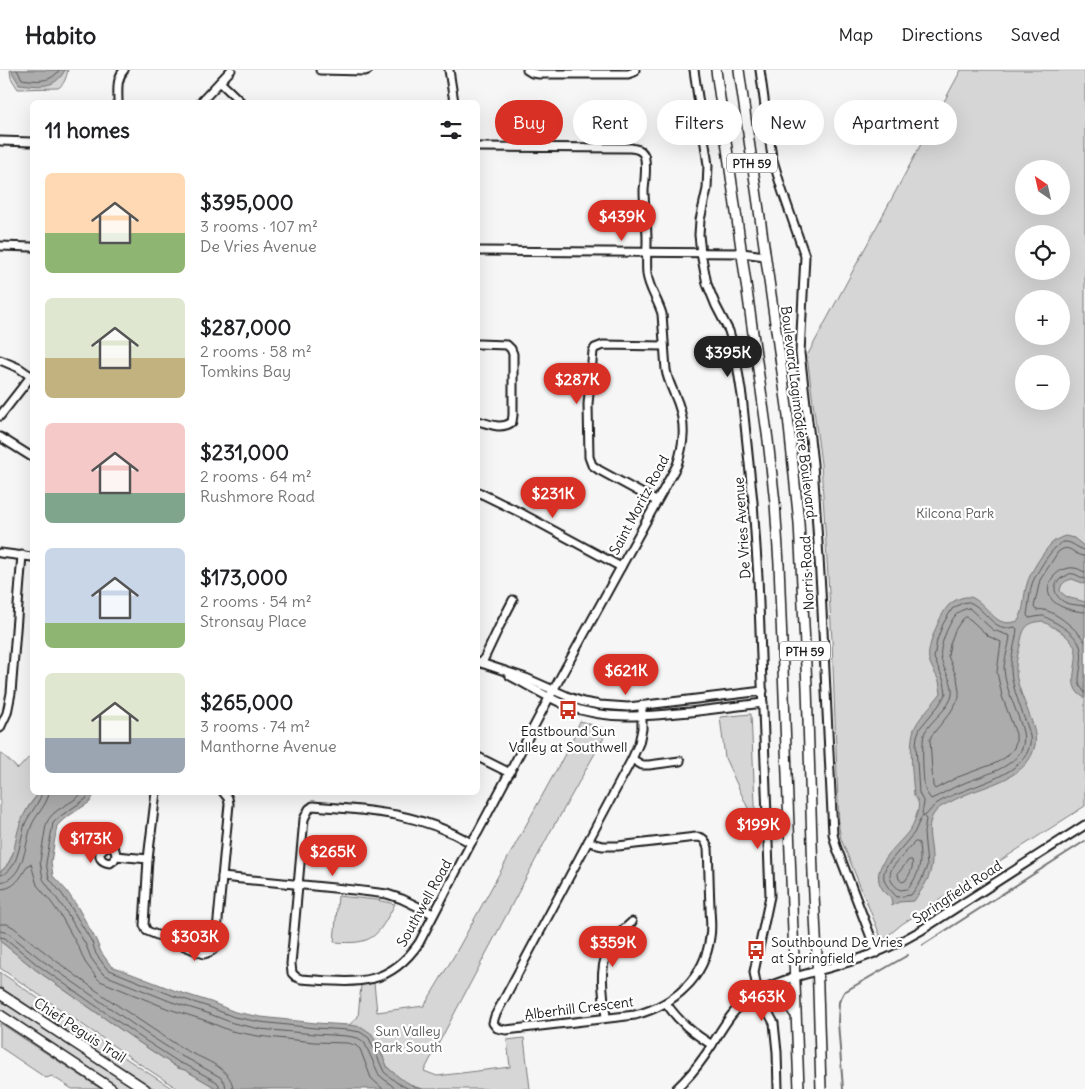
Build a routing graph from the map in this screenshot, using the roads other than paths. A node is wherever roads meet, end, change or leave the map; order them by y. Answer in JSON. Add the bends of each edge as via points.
{"nodes":[{"id":1,"x":124,"y":70,"type":"edge"},
{"id":2,"x":231,"y":70,"type":"edge"},
{"id":3,"x":320,"y":70,"type":"edge"},
{"id":4,"x":368,"y":70,"type":"edge"},
{"id":5,"x":449,"y":70,"type":"edge"},
{"id":6,"x":527,"y":70,"type":"edge"},
{"id":7,"x":635,"y":70,"type":"edge"},
{"id":8,"x":694,"y":70,"type":"edge"},
{"id":9,"x":716,"y":70,"type":"edge"},
{"id":10,"x":739,"y":70,"type":"edge"},
{"id":11,"x":760,"y":70,"type":"edge"},
{"id":12,"x":220,"y":82,"type":"junction"},
{"id":13,"x":118,"y":100,"type":"edge"},
{"id":14,"x":203,"y":100,"type":"edge"},
{"id":15,"x":239,"y":100,"type":"edge"},
{"id":16,"x":454,"y":100,"type":"edge"},
{"id":17,"x":0,"y":141,"type":"edge"},
{"id":18,"x":30,"y":142,"type":"edge"},
{"id":19,"x":480,"y":147,"type":"edge"},
{"id":20,"x":0,"y":246,"type":"edge"},
{"id":21,"x":30,"y":247,"type":"edge"},
{"id":22,"x":480,"y":251,"type":"edge"},
{"id":23,"x":647,"y":253,"type":"junction"},
{"id":24,"x":701,"y":253,"type":"junction"},
{"id":25,"x":742,"y":253,"type":"junction"},
{"id":26,"x":765,"y":256,"type":"junction"},
{"id":27,"x":480,"y":344,"type":"edge"},
{"id":28,"x":664,"y":346,"type":"junction"},
{"id":29,"x":0,"y":360,"type":"edge"},
{"id":30,"x":30,"y":375,"type":"edge"},
{"id":31,"x":30,"y":378,"type":"edge"},
{"id":32,"x":0,"y":416,"type":"edge"},
{"id":33,"x":480,"y":422,"type":"edge"},
{"id":34,"x":0,"y":437,"type":"edge"},
{"id":35,"x":30,"y":456,"type":"edge"},
{"id":36,"x":480,"y":493,"type":"edge"},
{"id":37,"x":656,"y":501,"type":"junction"},
{"id":38,"x":0,"y":553,"type":"edge"},
{"id":39,"x":22,"y":555,"type":"junction"},
{"id":40,"x":30,"y":557,"type":"edge"},
{"id":41,"x":620,"y":567,"type":"junction"},
{"id":42,"x":513,"y":600,"type":"dead end"},
{"id":43,"x":480,"y":663,"type":"edge"},
{"id":44,"x":494,"y":668,"type":"junction"},
{"id":45,"x":553,"y":690,"type":"junction"},
{"id":46,"x":763,"y":691,"type":"junction"},
{"id":47,"x":549,"y":698,"type":"junction"},
{"id":48,"x":763,"y":704,"type":"junction"},
{"id":49,"x":642,"y":706,"type":"junction"},
{"id":50,"x":642,"y":717,"type":"junction"},
{"id":51,"x":0,"y":728,"type":"edge"},
{"id":52,"x":480,"y":758,"type":"edge"},
{"id":53,"x":632,"y":760,"type":"junction"},
{"id":54,"x":680,"y":761,"type":"dead end"},
{"id":55,"x":510,"y":773,"type":"junction"},
{"id":56,"x":156,"y":795,"type":"edge"},
{"id":57,"x":226,"y":795,"type":"edge"},
{"id":58,"x":1085,"y":825,"type":"edge"},
{"id":59,"x":588,"y":841,"type":"junction"},
{"id":60,"x":471,"y":842,"type":"junction"},
{"id":61,"x":116,"y":856,"type":"dead end"},
{"id":62,"x":148,"y":859,"type":"junction"},
{"id":63,"x":222,"y":877,"type":"junction"},
{"id":64,"x":299,"y":884,"type":"junction"},
{"id":65,"x":433,"y":914,"type":"junction"},
{"id":66,"x":632,"y":922,"type":"dead end"},
{"id":67,"x":877,"y":953,"type":"junction"},
{"id":68,"x":818,"y":970,"type":"junction"},
{"id":69,"x":794,"y":978,"type":"junction"},
{"id":70,"x":758,"y":992,"type":"junction"},
{"id":71,"x":0,"y":994,"type":"edge"},
{"id":72,"x":666,"y":1003,"type":"junction"},
{"id":73,"x":0,"y":1015,"type":"edge"},
{"id":74,"x":795,"y":1015,"type":"junction"},
{"id":75,"x":606,"y":1017,"type":"junction"},
{"id":76,"x":712,"y":1044,"type":"junction"},
{"id":77,"x":112,"y":1089,"type":"edge"},
{"id":78,"x":144,"y":1089,"type":"edge"},
{"id":79,"x":676,"y":1089,"type":"edge"},
{"id":80,"x":778,"y":1089,"type":"edge"},
{"id":81,"x":799,"y":1089,"type":"edge"},
{"id":82,"x":821,"y":1089,"type":"edge"}],
"edges":[{"from":1,"to":13,"type":"street","via":[[118,82]]},
{"from":2,"to":12,"type":"street"},
{"from":3,"to":4,"type":"street"},
{"from":5,"to":16,"type":"street"},
{"from":6,"to":7,"type":"street","via":[[539,74],[628,74]]},
{"from":8,"to":24,"type":"street","name":"De Vries Avenue","via":[[708,165],[700,220]]},
{"from":9,"to":25,"type":"main road","number":"PTH 59"},
{"from":10,"to":26,"type":"main road","name":"Boulevard Lagimodière Boulevard","number":"PTH 59"},
{"from":11,"to":67,"type":"street","name":"Norris Road","via":[[772,157],[805,256],[800,353],[815,493],[833,834]]},
{"from":12,"to":14,"type":"street"},
{"from":12,"to":15,"type":"street"},
{"from":17,"to":18,"type":"street"},
{"from":19,"to":23,"type":"street","name":"Saint Moritz Road","via":[[638,150],[644,156]]},
{"from":20,"to":21,"type":"street"},
{"from":22,"to":23,"type":"street"},
{"from":23,"to":24,"type":"street"},
{"from":23,"to":28,"type":"street","name":"Saint Moritz Road","via":[[650,288],[664,322]]},
{"from":24,"to":25,"type":"street"},
{"from":24,"to":46,"type":"street","name":"De Vries Avenue","via":[[707,284],[729,331],[742,396],[753,502]]},
{"from":25,"to":26,"type":"street"},
{"from":25,"to":69,"type":"main road","number":"PTH 59","via":[[777,526]]},
{"from":26,"to":68,"type":"main road","name":"Boulevard Lagimodière Boulevard","number":"PTH 59","via":[[787,407],[799,524]]},
{"from":27,"to":33,"type":"street","via":[[507,345],[513,354],[512,422],[506,426],[495,426]]},
{"from":28,"to":37,"type":"street","name":"Saint Moritz Road","via":[[667,377],[682,414],[683,442],[677,465]]},
{"from":28,"to":37,"type":"street","via":[[603,345],[595,348],[588,404],[592,465]]},
{"from":29,"to":30,"type":"street"},
{"from":31,"to":32,"type":"street"},
{"from":34,"to":35,"type":"street"},
{"from":36,"to":41,"type":"street"},
{"from":37,"to":41,"type":"street","name":"Saint Moritz Road"},
{"from":38,"to":39,"type":"street"},
{"from":39,"to":40,"type":"street"},
{"from":39,"to":51,"type":"street","via":[[11,693]]},
{"from":41,"to":45,"type":"street","name":"Saint Moritz Road"},
{"from":42,"to":43,"type":"street"},
{"from":43,"to":44,"type":"street"},
{"from":44,"to":45,"type":"street"},
{"from":44,"to":47,"type":"street"},
{"from":45,"to":47,"type":"street","name":"Saint Moritz Road"},
{"from":45,"to":49,"type":"street","via":[[576,700],[600,705]]},
{"from":46,"to":48,"type":"street","name":"De Vries Avenue"},
{"from":46,"to":49,"type":"street"},
{"from":47,"to":50,"type":"street","via":[[590,712]]},
{"from":47,"to":55,"type":"street","name":"Southwell Road"},
{"from":48,"to":50,"type":"street"},
{"from":48,"to":70,"type":"street","name":"De Vries Avenue","via":[[770,896],[755,966]]},
{"from":49,"to":50,"type":"street","name":"Alberhill Crescent"},
{"from":50,"to":53,"type":"street","name":"Alberhill Crescent","via":[[639,743]]},
{"from":52,"to":55,"type":"street"},
{"from":53,"to":54,"type":"street","via":[[649,765]]},
{"from":53,"to":59,"type":"street","name":"Alberhill Crescent"},
{"from":55,"to":60,"type":"street","name":"Southwell Road"},
{"from":56,"to":62,"type":"street"},
{"from":57,"to":63,"type":"street","via":[[229,804]]},
{"from":58,"to":67,"type":"street","name":"Springfield Road","via":[[912,936]]},
{"from":59,"to":72,"type":"street","name":"Alberhill Crescent","via":[[598,846],[618,846],[696,837],[705,840],[708,848],[709,945],[694,978]]},
{"from":59,"to":75,"type":"street","name":"Alberhill Crescent","via":[[493,1023],[497,1028],[506,1030]]},
{"from":60,"to":64,"type":"street","via":[[443,828],[390,813],[313,806],[304,819]]},
{"from":60,"to":65,"type":"street","name":"Southwell Road"},
{"from":61,"to":62,"type":"street"},
{"from":62,"to":63,"type":"street","via":[[144,925],[147,931],[204,954],[215,948]]},
{"from":63,"to":64,"type":"street"},
{"from":64,"to":65,"type":"street","via":[[388,894]]},
{"from":64,"to":65,"type":"street","name":"Southwell Road","via":[[291,969],[301,979],[352,982],[368,981],[383,975],[411,955]]},
{"from":66,"to":75,"type":"street","via":[[613,940],[602,968]]},
{"from":67,"to":68,"type":"street","name":"Springfield Road"},
{"from":68,"to":69,"type":"street","name":"Springfield Road"},
{"from":68,"to":82,"type":"main road","name":"Boulevard Lagimodière Boulevard","number":"PTH 59"},
{"from":69,"to":70,"type":"street","name":"Springfield Road"},
{"from":69,"to":74,"type":"main road","number":"PTH 59"},
{"from":70,"to":74,"type":"main road","via":[[783,998]]},
{"from":70,"to":76,"type":"street","name":"Springfield Road","via":[[736,1010]]},
{"from":70,"to":80,"type":"street","name":"De Vries Avenue","via":[[774,1024]]},
{"from":71,"to":78,"type":"main road","name":"Chief Peguis Trail"},
{"from":72,"to":75,"type":"street","name":"Alberhill Crescent","via":[[642,1013]]},
{"from":72,"to":76,"type":"street","via":[[684,1026]]},
{"from":73,"to":77,"type":"main road"},
{"from":74,"to":81,"type":"main road","number":"PTH 59"},
{"from":76,"to":79,"type":"street","name":"Springfield Road","via":[[699,1065]]}]}
